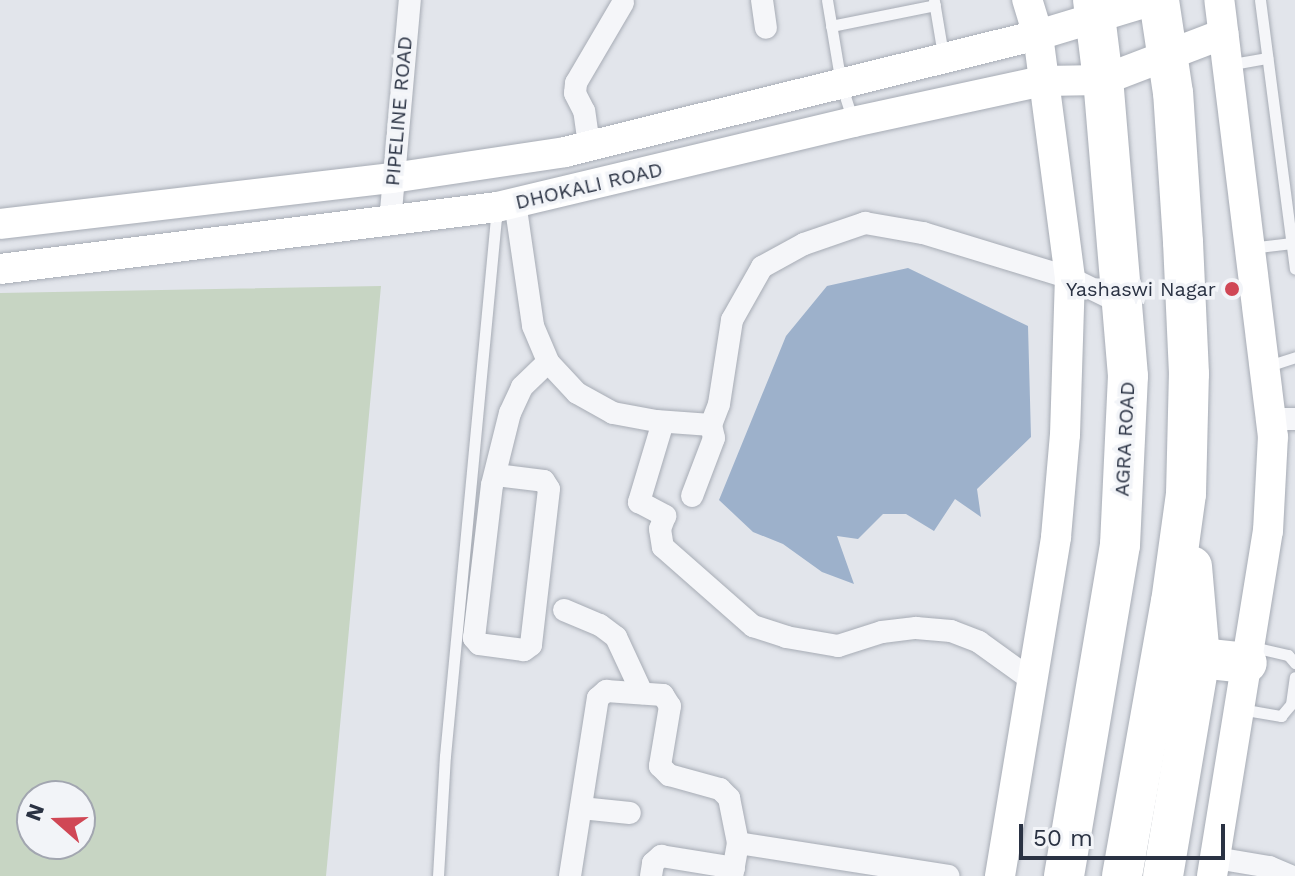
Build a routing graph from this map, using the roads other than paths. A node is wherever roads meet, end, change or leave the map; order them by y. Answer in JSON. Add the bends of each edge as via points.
{"nodes":[{"id":1,"x":410,"y":0,"type":"edge"},
{"id":2,"x":762,"y":0,"type":"edge"},
{"id":3,"x":827,"y":0,"type":"edge"},
{"id":4,"x":1027,"y":0,"type":"edge"},
{"id":5,"x":1157,"y":0,"type":"edge"},
{"id":6,"x":1219,"y":0,"type":"edge"},
{"id":7,"x":1260,"y":0,"type":"edge"},
{"id":8,"x":623,"y":3,"type":"dead end"},
{"id":9,"x":934,"y":3,"type":"edge"},
{"id":10,"x":1094,"y":9,"type":"edge"},
{"id":11,"x":831,"y":26,"type":"junction"},
{"id":12,"x":766,"y":28,"type":"dead end"},
{"id":13,"x":1223,"y":34,"type":"junction"},
{"id":14,"x":1038,"y":35,"type":"junction"},
{"id":15,"x":1168,"y":53,"type":"junction"},
{"id":16,"x":943,"y":56,"type":"junction"},
{"id":17,"x":1267,"y":58,"type":"junction"},
{"id":18,"x":1227,"y":65,"type":"junction"},
{"id":19,"x":1103,"y":80,"type":"junction"},
{"id":20,"x":1043,"y":81,"type":"junction"},
{"id":21,"x":841,"y":84,"type":"junction"},
{"id":22,"x":853,"y":122,"type":"junction"},
{"id":23,"x":649,"y":131,"type":"junction"},
{"id":24,"x":589,"y":145,"type":"junction"},
{"id":25,"x":654,"y":171,"type":"junction"},
{"id":26,"x":392,"y":178,"type":"junction"},
{"id":27,"x":506,"y":205,"type":"junction"},
{"id":28,"x":390,"y":222,"type":"junction"},
{"id":29,"x":0,"y":224,"type":"edge"},
{"id":30,"x":1292,"y":243,"type":"junction"},
{"id":31,"x":1250,"y":249,"type":"junction"},
{"id":32,"x":0,"y":269,"type":"edge"},
{"id":33,"x":1295,"y":269,"type":"edge"},
{"id":34,"x":1070,"y":278,"type":"junction"},
{"id":35,"x":1121,"y":303,"type":"junction"},
{"id":36,"x":1295,"y":357,"type":"edge"},
{"id":37,"x":548,"y":362,"type":"junction"},
{"id":38,"x":1264,"y":368,"type":"junction"},
{"id":39,"x":1283,"y":419,"type":"edge"},
{"id":40,"x":663,"y":422,"type":"junction"},
{"id":41,"x":711,"y":425,"type":"junction"},
{"id":42,"x":496,"y":475,"type":"junction"},
{"id":43,"x":1186,"y":494,"type":"junction"},
{"id":44,"x":692,"y":496,"type":"dead end"},
{"id":45,"x":564,"y":610,"type":"dead end"},
{"id":46,"x":1248,"y":655,"type":"junction"},
{"id":47,"x":1200,"y":658,"type":"junction"},
{"id":48,"x":1295,"y":663,"type":"edge"},
{"id":49,"x":1295,"y":677,"type":"edge"},
{"id":50,"x":1033,"y":681,"type":"junction"},
{"id":51,"x":642,"y":693,"type":"junction"},
{"id":52,"x":1240,"y":709,"type":"junction"},
{"id":53,"x":581,"y":808,"type":"junction"},
{"id":54,"x":630,"y":813,"type":"dead end"},
{"id":55,"x":738,"y":843,"type":"junction"},
{"id":56,"x":1214,"y":867,"type":"edge"},
{"id":57,"x":848,"y":868,"type":"edge"},
{"id":58,"x":733,"y":872,"type":"edge"},
{"id":59,"x":438,"y":876,"type":"edge"},
{"id":60,"x":570,"y":876,"type":"edge"},
{"id":61,"x":651,"y":876,"type":"edge"},
{"id":62,"x":948,"y":876,"type":"edge"},
{"id":63,"x":1000,"y":876,"type":"edge"},
{"id":64,"x":1064,"y":876,"type":"edge"},
{"id":65,"x":1122,"y":876,"type":"edge"},
{"id":66,"x":1163,"y":876,"type":"edge"},
{"id":67,"x":1290,"y":876,"type":"edge"}],
"edges":[{"from":1,"to":26,"type":"street","name":"PIPELINE ROAD"},
{"from":2,"to":12,"type":"street"},
{"from":3,"to":11,"type":"lane"},
{"from":4,"to":14,"type":"street"},
{"from":5,"to":10,"type":"street","name":"DHOKALI ROAD"},
{"from":5,"to":15,"type":"highway"},
{"from":6,"to":13,"type":"street"},
{"from":7,"to":17,"type":"lane"},
{"from":8,"to":24,"type":"street","via":[[576,83]]},
{"from":9,"to":11,"type":"lane"},
{"from":9,"to":16,"type":"lane"},
{"from":10,"to":14,"type":"street","name":"DHOKALI ROAD"},
{"from":10,"to":19,"type":"highway","name":"AGRA ROAD"},
{"from":11,"to":21,"type":"lane"},
{"from":13,"to":15,"type":"street","name":"DHOKALI ROAD"},
{"from":13,"to":18,"type":"street"},
{"from":14,"to":16,"type":"street","name":"DHOKALI ROAD"},
{"from":14,"to":20,"type":"street"},
{"from":15,"to":19,"type":"street","name":"DHOKALI ROAD"},
{"from":15,"to":43,"type":"highway","via":[[1188,359]]},
{"from":16,"to":21,"type":"street","name":"DHOKALI ROAD"},
{"from":17,"to":18,"type":"lane"},
{"from":17,"to":30,"type":"lane"},
{"from":18,"to":31,"type":"street"},
{"from":19,"to":20,"type":"street","name":"DHOKALI ROAD"},
{"from":19,"to":35,"type":"highway","name":"AGRA ROAD"},
{"from":20,"to":22,"type":"street","name":"DHOKALI ROAD"},
{"from":20,"to":34,"type":"street"},
{"from":21,"to":22,"type":"lane"},
{"from":21,"to":23,"type":"street","name":"DHOKALI ROAD"},
{"from":22,"to":25,"type":"street","name":"DHOKALI ROAD"},
{"from":23,"to":24,"type":"street","name":"DHOKALI ROAD"},
{"from":23,"to":25,"type":"street"},
{"from":24,"to":26,"type":"street","name":"DHOKALI ROAD"},
{"from":25,"to":27,"type":"street","name":"DHOKALI ROAD"},
{"from":26,"to":28,"type":"street","name":"PIPELINE ROAD"},
{"from":26,"to":29,"type":"street","name":"DHOKALI ROAD"},
{"from":27,"to":28,"type":"street","name":"DHOKALI ROAD"},
{"from":27,"to":37,"type":"street","via":[[533,326]]},
{"from":27,"to":59,"type":"lane","via":[[445,756]]},
{"from":28,"to":32,"type":"street","name":"DHOKALI ROAD"},
{"from":30,"to":31,"type":"lane"},
{"from":30,"to":33,"type":"lane"},
{"from":31,"to":38,"type":"street"},
{"from":34,"to":35,"type":"street"},
{"from":34,"to":41,"type":"street","via":[[923,233],[865,223],[804,244],[762,267],[732,320]]},
{"from":34,"to":50,"type":"street","via":[[1064,450]]},
{"from":35,"to":64,"type":"highway","name":"AGRA ROAD","via":[[1128,376],[1120,545]]},
{"from":36,"to":38,"type":"lane"},
{"from":37,"to":40,"type":"street","via":[[577,393],[613,413]]},
{"from":37,"to":42,"type":"street","via":[[522,387],[510,413]]},
{"from":38,"to":39,"type":"street"},
{"from":39,"to":46,"type":"street"},
{"from":40,"to":41,"type":"street"},
{"from":40,"to":50,"type":"street","via":[[639,502],[665,516],[660,529],[663,547],[753,626],[838,646],[882,632],[951,631],[979,642]]},
{"from":41,"to":44,"type":"street","via":[[714,438]]},
{"from":42,"to":42,"type":"street","via":[[474,638],[479,644],[524,650],[531,645],[549,489],[544,481]]},
{"from":43,"to":47,"type":"highway"},
{"from":43,"to":65,"type":"highway"},
{"from":45,"to":51,"type":"street","via":[[616,637]]},
{"from":46,"to":47,"type":"highway"},
{"from":46,"to":48,"type":"lane","via":[[1288,655]]},
{"from":46,"to":52,"type":"street"},
{"from":47,"to":66,"type":"highway"},
{"from":49,"to":52,"type":"lane","via":[[1291,704],[1281,716]]},
{"from":50,"to":63,"type":"street"},
{"from":51,"to":53,"type":"street","via":[[606,691],[598,698]]},
{"from":51,"to":55,"type":"street","via":[[663,695],[670,706],[660,766],[669,775],[720,789],[729,798]]},
{"from":52,"to":56,"type":"street"},
{"from":53,"to":54,"type":"street"},
{"from":53,"to":60,"type":"street"},
{"from":55,"to":57,"type":"street"},
{"from":55,"to":58,"type":"street"},
{"from":56,"to":67,"type":"street","via":[[1269,867]]},
{"from":57,"to":62,"type":"street"},
{"from":58,"to":61,"type":"street","via":[[661,856],[653,863]]}]}
